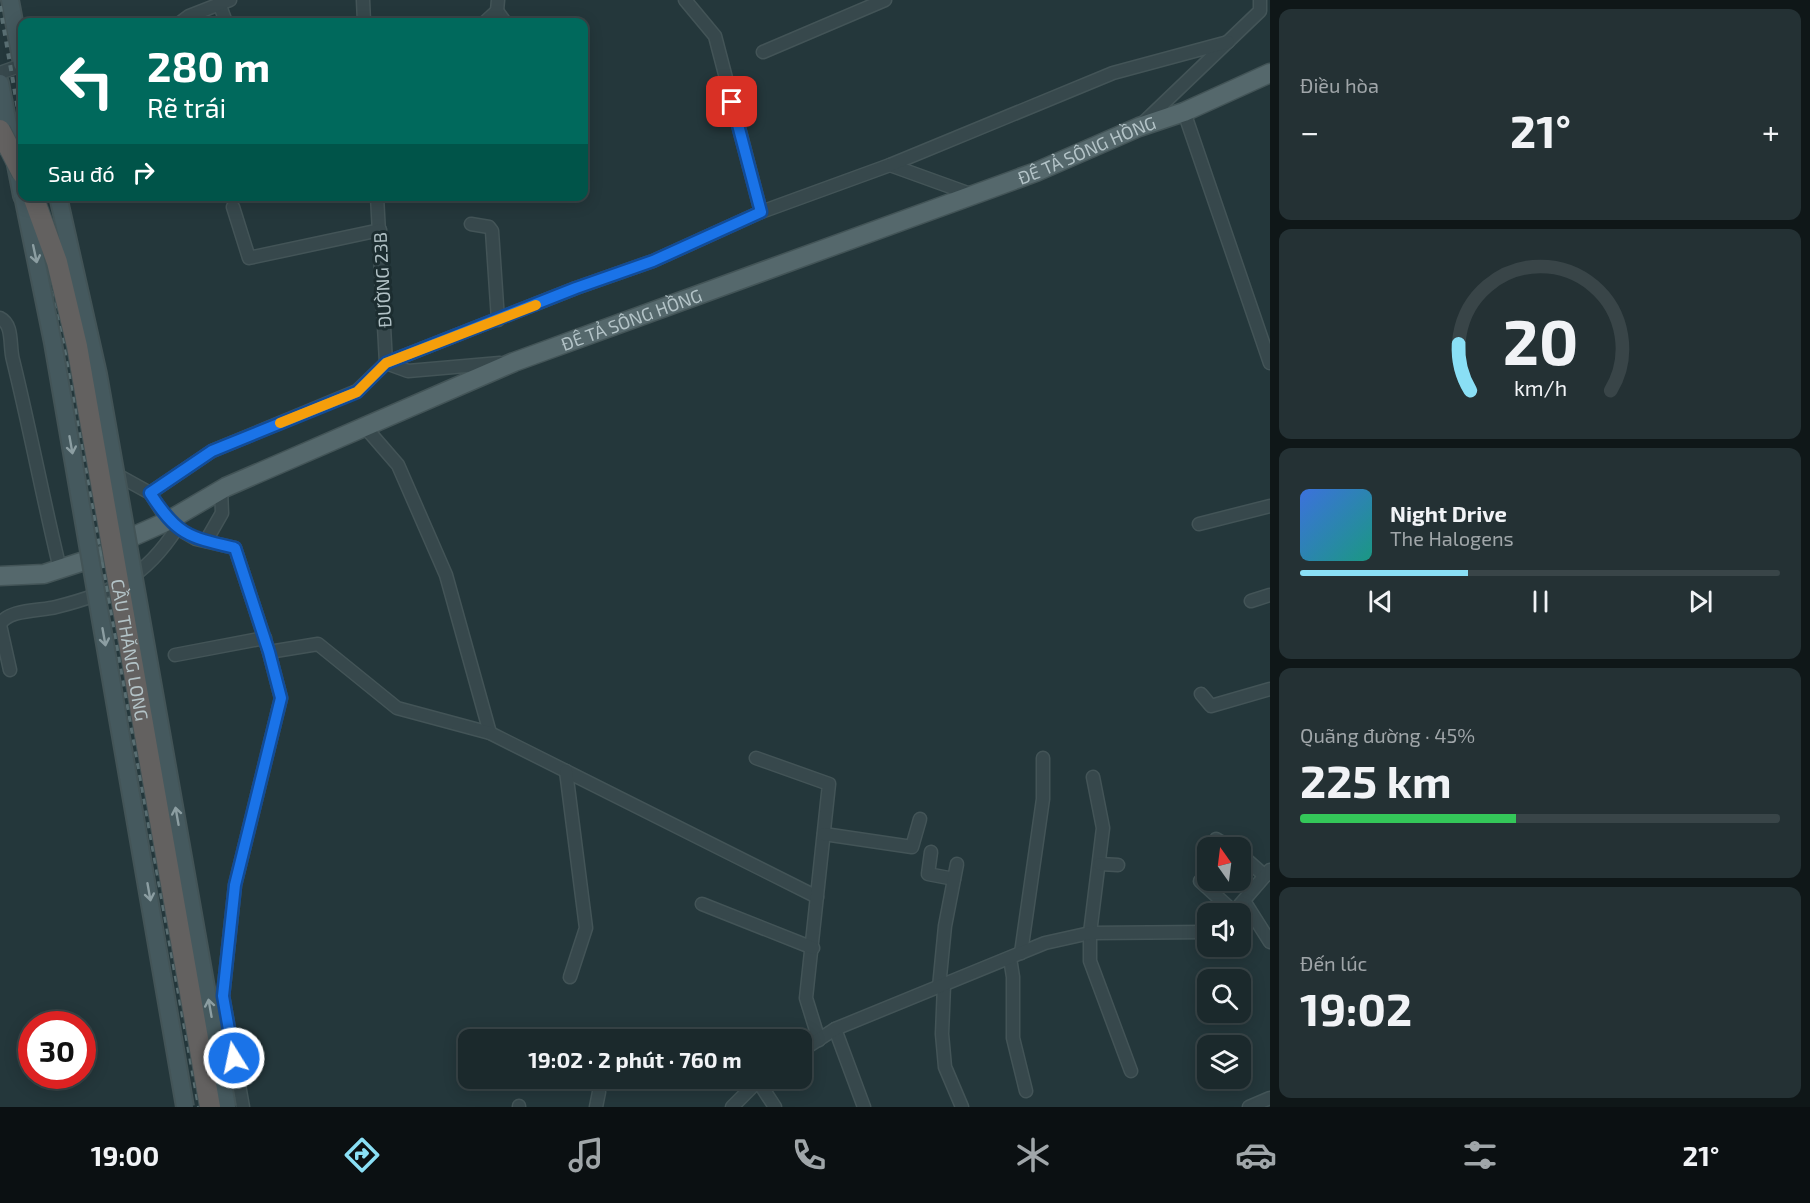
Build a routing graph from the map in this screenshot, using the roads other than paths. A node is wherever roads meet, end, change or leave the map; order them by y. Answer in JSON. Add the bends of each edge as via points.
{"nodes":[{"id":1,"x":10,"y":0,"type":"edge"},
{"id":2,"x":363,"y":0,"type":"edge"},
{"id":3,"x":685,"y":0,"type":"edge"},
{"id":4,"x":885,"y":0,"type":"edge"},
{"id":5,"x":224,"y":2,"type":"edge"},
{"id":6,"x":497,"y":5,"type":"edge"},
{"id":7,"x":1263,"y":8,"type":"edge"},
{"id":8,"x":190,"y":18,"type":"edge"},
{"id":9,"x":226,"y":18,"type":"edge"},
{"id":10,"x":364,"y":18,"type":"edge"},
{"id":11,"x":488,"y":18,"type":"edge"},
{"id":12,"x":1228,"y":42,"type":"junction"},
{"id":13,"x":18,"y":43,"type":"edge"},
{"id":14,"x":763,"y":52,"type":"dead end"},
{"id":15,"x":18,"y":66,"type":"edge"},
{"id":16,"x":0,"y":73,"type":"edge"},
{"id":17,"x":1270,"y":73,"type":"edge"},
{"id":18,"x":0,"y":83,"type":"edge"},
{"id":19,"x":1184,"y":112,"type":"junction"},
{"id":20,"x":1139,"y":127,"type":"junction"},
{"id":21,"x":0,"y":130,"type":"edge"},
{"id":22,"x":18,"y":165,"type":"edge"},
{"id":23,"x":890,"y":165,"type":"junction"},
{"id":24,"x":18,"y":175,"type":"edge"},
{"id":25,"x":974,"y":195,"type":"junction"},
{"id":26,"x":23,"y":201,"type":"edge"},
{"id":27,"x":35,"y":201,"type":"edge"},
{"id":28,"x":55,"y":201,"type":"edge"},
{"id":29,"x":59,"y":201,"type":"edge"},
{"id":30,"x":377,"y":201,"type":"edge"},
{"id":31,"x":232,"y":207,"type":"dead end"},
{"id":32,"x":761,"y":212,"type":"junction"},
{"id":33,"x":471,"y":224,"type":"dead end"},
{"id":34,"x":380,"y":230,"type":"junction"},
{"id":35,"x":0,"y":318,"type":"edge"},
{"id":36,"x":498,"y":320,"type":"junction"},
{"id":37,"x":1270,"y":360,"type":"edge"},
{"id":38,"x":514,"y":362,"type":"junction"},
{"id":39,"x":386,"y":363,"type":"junction"},
{"id":40,"x":365,"y":427,"type":"junction"},
{"id":41,"x":221,"y":489,"type":"junction"},
{"id":42,"x":150,"y":493,"type":"junction"},
{"id":43,"x":1270,"y":506,"type":"edge"},
{"id":44,"x":1199,"y":524,"type":"dead end"},
{"id":45,"x":172,"y":525,"type":"junction"},
{"id":46,"x":206,"y":541,"type":"junction"},
{"id":47,"x":60,"y":569,"type":"junction"},
{"id":48,"x":5,"y":573,"type":"edge"},
{"id":49,"x":1270,"y":595,"type":"edge"},
{"id":50,"x":1251,"y":601,"type":"dead end"},
{"id":51,"x":265,"y":638,"type":"junction"},
{"id":52,"x":269,"y":652,"type":"junction"},
{"id":53,"x":175,"y":655,"type":"dead end"},
{"id":54,"x":10,"y":670,"type":"dead end"},
{"id":55,"x":1270,"y":689,"type":"edge"},
{"id":56,"x":1201,"y":694,"type":"dead end"},
{"id":57,"x":490,"y":733,"type":"junction"},
{"id":58,"x":756,"y":758,"type":"dead end"},
{"id":59,"x":1043,"y":758,"type":"dead end"},
{"id":60,"x":566,"y":771,"type":"junction"},
{"id":61,"x":1093,"y":777,"type":"dead end"},
{"id":62,"x":920,"y":819,"type":"dead end"},
{"id":63,"x":824,"y":834,"type":"junction"},
{"id":64,"x":931,"y":852,"type":"dead end"},
{"id":65,"x":1251,"y":862,"type":"edge"},
{"id":66,"x":957,"y":864,"type":"dead end"},
{"id":67,"x":1100,"y":864,"type":"junction"},
{"id":68,"x":1118,"y":865,"type":"dead end"},
{"id":69,"x":1267,"y":873,"type":"edge"},
{"id":70,"x":954,"y":879,"type":"junction"},
{"id":71,"x":1210,"y":891,"type":"edge"},
{"id":72,"x":817,"y":897,"type":"junction"},
{"id":73,"x":1244,"y":901,"type":"joint"},
{"id":74,"x":1223,"y":903,"type":"edge"},
{"id":75,"x":702,"y":904,"type":"dead end"},
{"id":76,"x":1197,"y":932,"type":"edge"},
{"id":77,"x":1090,"y":933,"type":"junction"},
{"id":78,"x":1270,"y":942,"type":"edge"},
{"id":79,"x":813,"y":948,"type":"junction"},
{"id":80,"x":1015,"y":955,"type":"junction"},
{"id":81,"x":570,"y":977,"type":"dead end"},
{"id":82,"x":942,"y":986,"type":"junction"},
{"id":83,"x":835,"y":1029,"type":"junction"},
{"id":84,"x":819,"y":1040,"type":"junction"},
{"id":85,"x":812,"y":1044,"type":"edge"},
{"id":86,"x":1131,"y":1071,"type":"dead end"},
{"id":87,"x":750,"y":1089,"type":"edge"},
{"id":88,"x":764,"y":1089,"type":"edge"},
{"id":89,"x":1026,"y":1091,"type":"dead end"},
{"id":90,"x":599,"y":1092,"type":"dead end"},
{"id":91,"x":1270,"y":1098,"type":"edge"},
{"id":92,"x":185,"y":1107,"type":"edge"},
{"id":93,"x":210,"y":1107,"type":"edge"},
{"id":94,"x":227,"y":1107,"type":"edge"},
{"id":95,"x":243,"y":1107,"type":"edge"},
{"id":96,"x":596,"y":1107,"type":"edge"},
{"id":97,"x":732,"y":1107,"type":"edge"},
{"id":98,"x":775,"y":1107,"type":"edge"},
{"id":99,"x":864,"y":1107,"type":"edge"},
{"id":100,"x":962,"y":1107,"type":"edge"},
{"id":101,"x":1249,"y":1107,"type":"edge"}],
"edges":[{"from":1,"to":13,"type":"main road"},
{"from":2,"to":10,"type":"street"},
{"from":3,"to":32,"type":"street","via":[[715,36]]},
{"from":4,"to":14,"type":"street"},
{"from":5,"to":8,"type":"street"},
{"from":5,"to":9,"type":"street"},
{"from":6,"to":11,"type":"street"},
{"from":7,"to":12,"type":"street"},
{"from":12,"to":20,"type":"street"},
{"from":12,"to":23,"type":"street","via":[[1113,73]]},
{"from":15,"to":16,"type":"street"},
{"from":17,"to":19,"type":"main road","name":"ĐÊ TẢ SÔNG HỒNG"},
{"from":18,"to":24,"type":"main road","name":"CẦU THĂNG LONG","bridge":true},
{"from":19,"to":20,"type":"main road","name":"ĐÊ TẢ SÔNG HỒNG"},
{"from":19,"to":37,"type":"street"},
{"from":20,"to":25,"type":"main road","name":"ĐÊ TẢ SÔNG HỒNG"},
{"from":21,"to":22,"type":"highway","bridge":true},
{"from":23,"to":25,"type":"street"},
{"from":23,"to":32,"type":"street"},
{"from":25,"to":38,"type":"main road","name":"ĐÊ TẢ SÔNG HỒNG"},
{"from":26,"to":92,"type":"main road","name":"CẦU THĂNG LONG","one_way":true,"bridge":true,"via":[[53,343]]},
{"from":27,"to":93,"type":"highway","name":"CẦU THĂNG LONG","bridge":true,"via":[[57,262],[77,346]]},
{"from":28,"to":42,"type":"street","via":[[107,469]]},
{"from":94,"to":29,"type":"main road","name":"CẦU THĂNG LONG","one_way":true,"bridge":true,"via":[[98,374]]},
{"from":30,"to":34,"type":"street","name":"ĐƯỜNG 23B"},
{"from":31,"to":34,"type":"street","via":[[249,258]]},
{"from":32,"to":36,"type":"street","via":[[653,261]]},
{"from":33,"to":36,"type":"street","via":[[492,231]]},
{"from":34,"to":39,"type":"street","name":"ĐƯỜNG 23B"},
{"from":35,"to":47,"type":"street","via":[[10,330],[10,350]]},
{"from":36,"to":39,"type":"street"},
{"from":38,"to":39,"type":"street","via":[[408,371]]},
{"from":38,"to":40,"type":"main road","name":"ĐÊ TẢ SÔNG HỒNG"},
{"from":39,"to":42,"type":"street","via":[[357,392],[212,451]]},
{"from":40,"to":41,"type":"main road","name":"ĐÊ TẢ SÔNG HỒNG"},
{"from":40,"to":57,"type":"street","via":[[398,465],[446,575]]},
{"from":41,"to":45,"type":"main road","name":"ĐÊ TẢ SÔNG HỒNG"},
{"from":41,"to":46,"type":"street","via":[[222,513]]},
{"from":42,"to":45,"type":"street"},
{"from":43,"to":44,"type":"street"},
{"from":45,"to":46,"type":"street"},
{"from":45,"to":47,"type":"main road","name":"ĐÊ TẢ SÔNG HỒNG","via":[[125,540],[109,553]]},
{"from":45,"to":54,"type":"street","via":[[157,558],[119,586],[2,620]]},
{"from":46,"to":51,"type":"street","via":[[235,548]]},
{"from":47,"to":48,"type":"main road","name":"ĐÊ TẢ SÔNG HỒNG","via":[[44,574]]},
{"from":49,"to":50,"type":"street"},
{"from":51,"to":52,"type":"street"},
{"from":51,"to":53,"type":"street"},
{"from":52,"to":57,"type":"street","via":[[318,645],[397,708]]},
{"from":52,"to":95,"type":"street","via":[[281,698],[235,885],[223,996]]},
{"from":55,"to":56,"type":"street","via":[[1212,706]]},
{"from":57,"to":60,"type":"street"},
{"from":58,"to":63,"type":"street","via":[[829,784]]},
{"from":59,"to":80,"type":"street","via":[[1042,810]]},
{"from":60,"to":72,"type":"street"},
{"from":60,"to":81,"type":"street","via":[[586,928]]},
{"from":61,"to":67,"type":"street","via":[[1102,818]]},
{"from":62,"to":63,"type":"street","via":[[910,847]]},
{"from":63,"to":72,"type":"street"},
{"from":64,"to":70,"type":"street","via":[[928,874]]},
{"from":65,"to":69,"type":"street"},
{"from":66,"to":70,"type":"street"},
{"from":67,"to":68,"type":"street"},
{"from":67,"to":77,"type":"street"},
{"from":69,"to":73,"type":"street"},
{"from":70,"to":82,"type":"street","via":[[945,926]]},
{"from":71,"to":74,"type":"street"},
{"from":72,"to":79,"type":"street"},
{"from":73,"to":78,"type":"street"},
{"from":75,"to":79,"type":"street"},
{"from":76,"to":77,"type":"street"},
{"from":77,"to":80,"type":"street","via":[[1054,940]]},
{"from":77,"to":86,"type":"street","via":[[1090,961],[1097,987]]},
{"from":79,"to":84,"type":"street","via":[[806,998]]},
{"from":80,"to":82,"type":"street"},
{"from":80,"to":89,"type":"street","via":[[1013,1038]]},
{"from":82,"to":83,"type":"street"},
{"from":82,"to":100,"type":"street","via":[[945,1067]]},
{"from":83,"to":84,"type":"street"},
{"from":83,"to":99,"type":"street"},
{"from":84,"to":85,"type":"street"},
{"from":87,"to":97,"type":"street"},
{"from":88,"to":98,"type":"street"},
{"from":90,"to":96,"type":"street"},
{"from":91,"to":101,"type":"street"}]}
